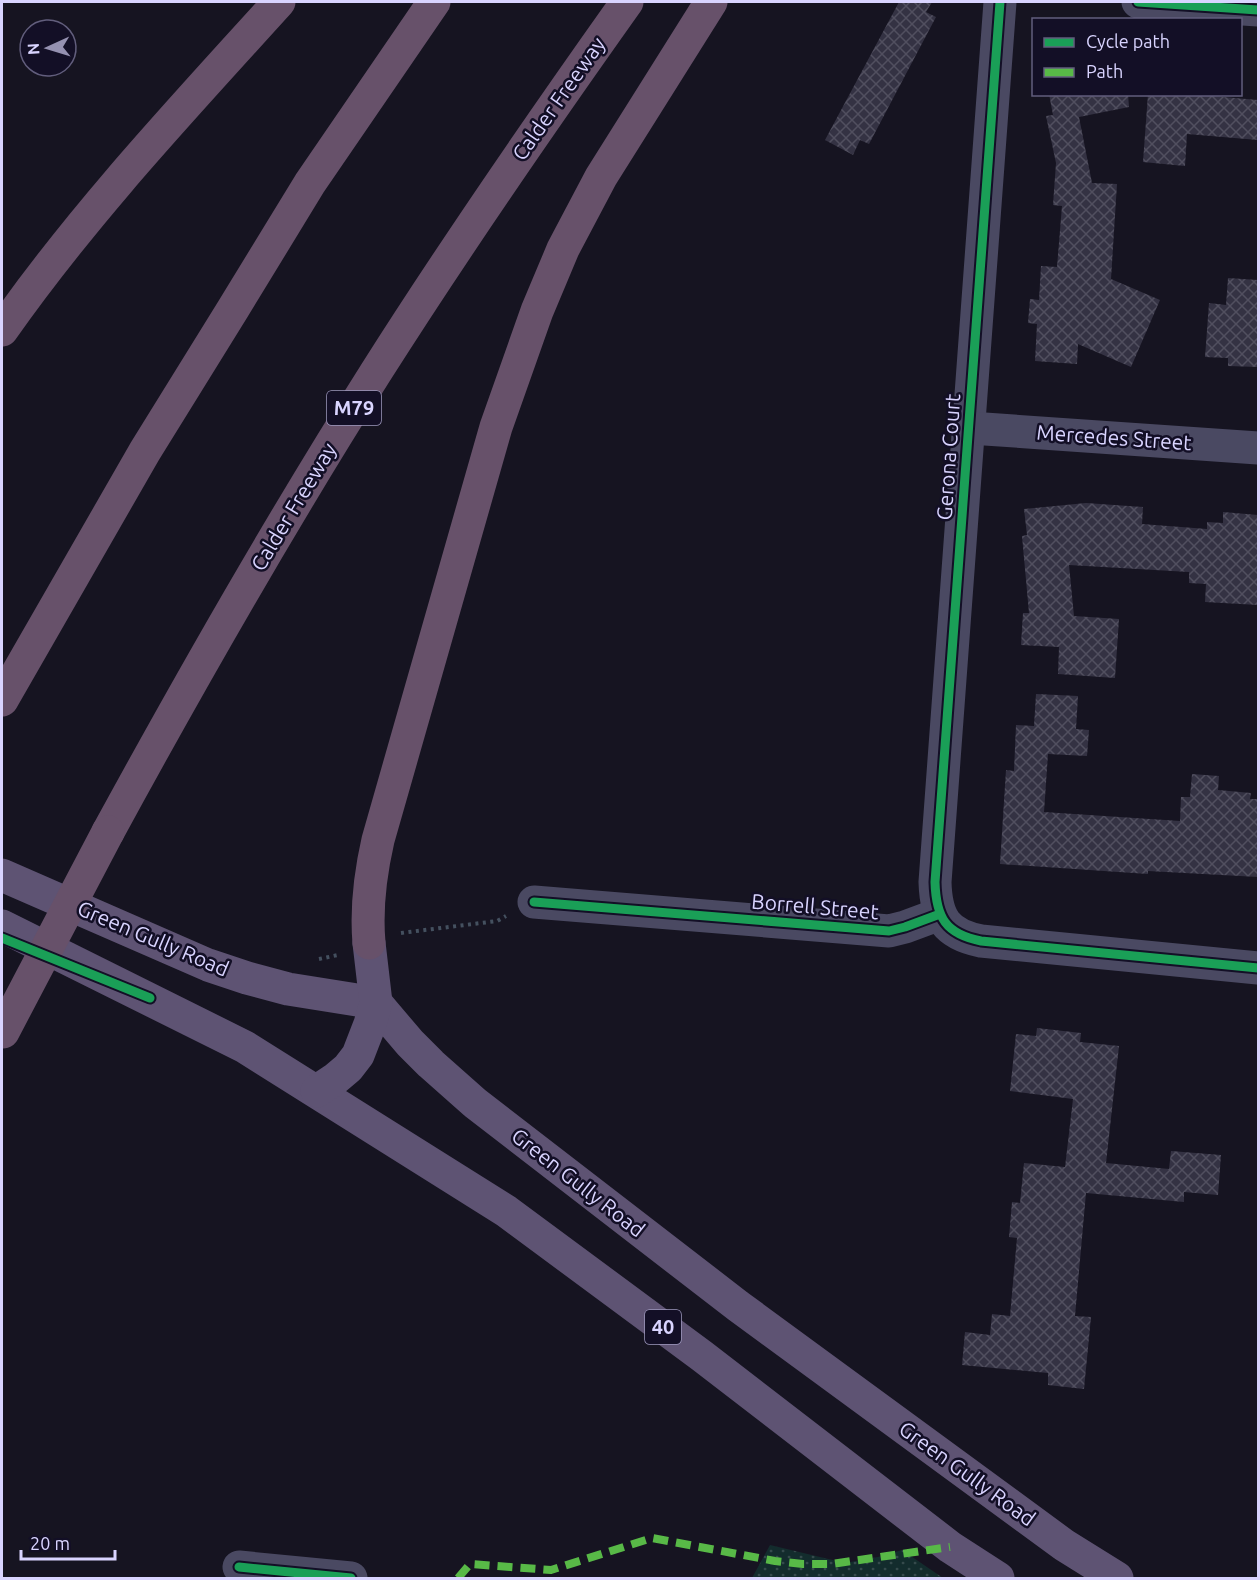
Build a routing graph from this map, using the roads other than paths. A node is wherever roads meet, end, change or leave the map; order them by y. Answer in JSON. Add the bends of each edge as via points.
{"nodes":[{"id":1,"x":279,"y":2,"type":"edge"},
{"id":2,"x":434,"y":2,"type":"edge"},
{"id":3,"x":627,"y":2,"type":"edge"},
{"id":4,"x":711,"y":2,"type":"edge"},
{"id":5,"x":1000,"y":2,"type":"edge"},
{"id":6,"x":1138,"y":2,"type":"edge"},
{"id":7,"x":1258,"y":10,"type":"edge"},
{"id":8,"x":2,"y":330,"type":"edge"},
{"id":9,"x":970,"y":428,"type":"junction"},
{"id":10,"x":1258,"y":448,"type":"edge"},
{"id":11,"x":2,"y":700,"type":"edge"},
{"id":12,"x":2,"y":875,"type":"edge"},
{"id":13,"x":534,"y":902,"type":"road end"},
{"id":14,"x":940,"y":914,"type":"junction"},
{"id":15,"x":2,"y":926,"type":"edge"},
{"id":16,"x":2,"y":938,"type":"edge"},
{"id":17,"x":380,"y":939,"type":"joint"},
{"id":18,"x":1258,"y":968,"type":"edge"},
{"id":19,"x":150,"y":998,"type":"junction"},
{"id":20,"x":376,"y":1004,"type":"junction"},
{"id":21,"x":2,"y":1034,"type":"edge"},
{"id":22,"x":317,"y":1091,"type":"junction"},
{"id":23,"x":239,"y":1567,"type":"dead end"},
{"id":24,"x":351,"y":1578,"type":"edge"},
{"id":25,"x":998,"y":1578,"type":"edge"},
{"id":26,"x":1117,"y":1578,"type":"edge"}],
"edges":[{"from":1,"to":8,"type":"highway","via":[[85,219]]},
{"from":2,"to":11,"type":"highway","via":[[310,183],[139,461]]},
{"from":3,"to":21,"type":"highway","name":"Calder Freeway","number":"M79","bridge":true,"via":[[462,238],[374,374],[168,723]]},
{"from":4,"to":17,"type":"highway","via":[[600,177],[563,249],[496,427],[371,867],[367,920]]},
{"from":5,"to":9,"type":"street","name":"Gerona Court"},
{"from":6,"to":7,"type":"street"},
{"from":9,"to":10,"type":"street","name":"Mercedes Street"},
{"from":9,"to":14,"type":"street","name":"Gerona Court","via":[[935,882]]},
{"from":12,"to":20,"type":"main road","name":"Green Gully Road","via":[[208,965],[288,989]]},
{"from":13,"to":14,"type":"street","name":"Borrell Street","via":[[889,931]]},
{"from":14,"to":18,"type":"street","via":[[950,929],[964,938],[981,941]]},
{"from":15,"to":19,"type":"main road"},
{"from":16,"to":19,"type":"street"},
{"from":17,"to":20,"type":"main road"},
{"from":19,"to":22,"type":"main road","via":[[245,1047]]},
{"from":20,"to":22,"type":"main road","via":[[358,1055],[348,1068]]},
{"from":20,"to":26,"type":"main road","name":"Green Gully Road","via":[[431,1064],[475,1103],[738,1306],[1064,1545]]},
{"from":22,"to":25,"type":"main road","number":"40","via":[[506,1211],[950,1547]]},
{"from":23,"to":24,"type":"street"}]}
